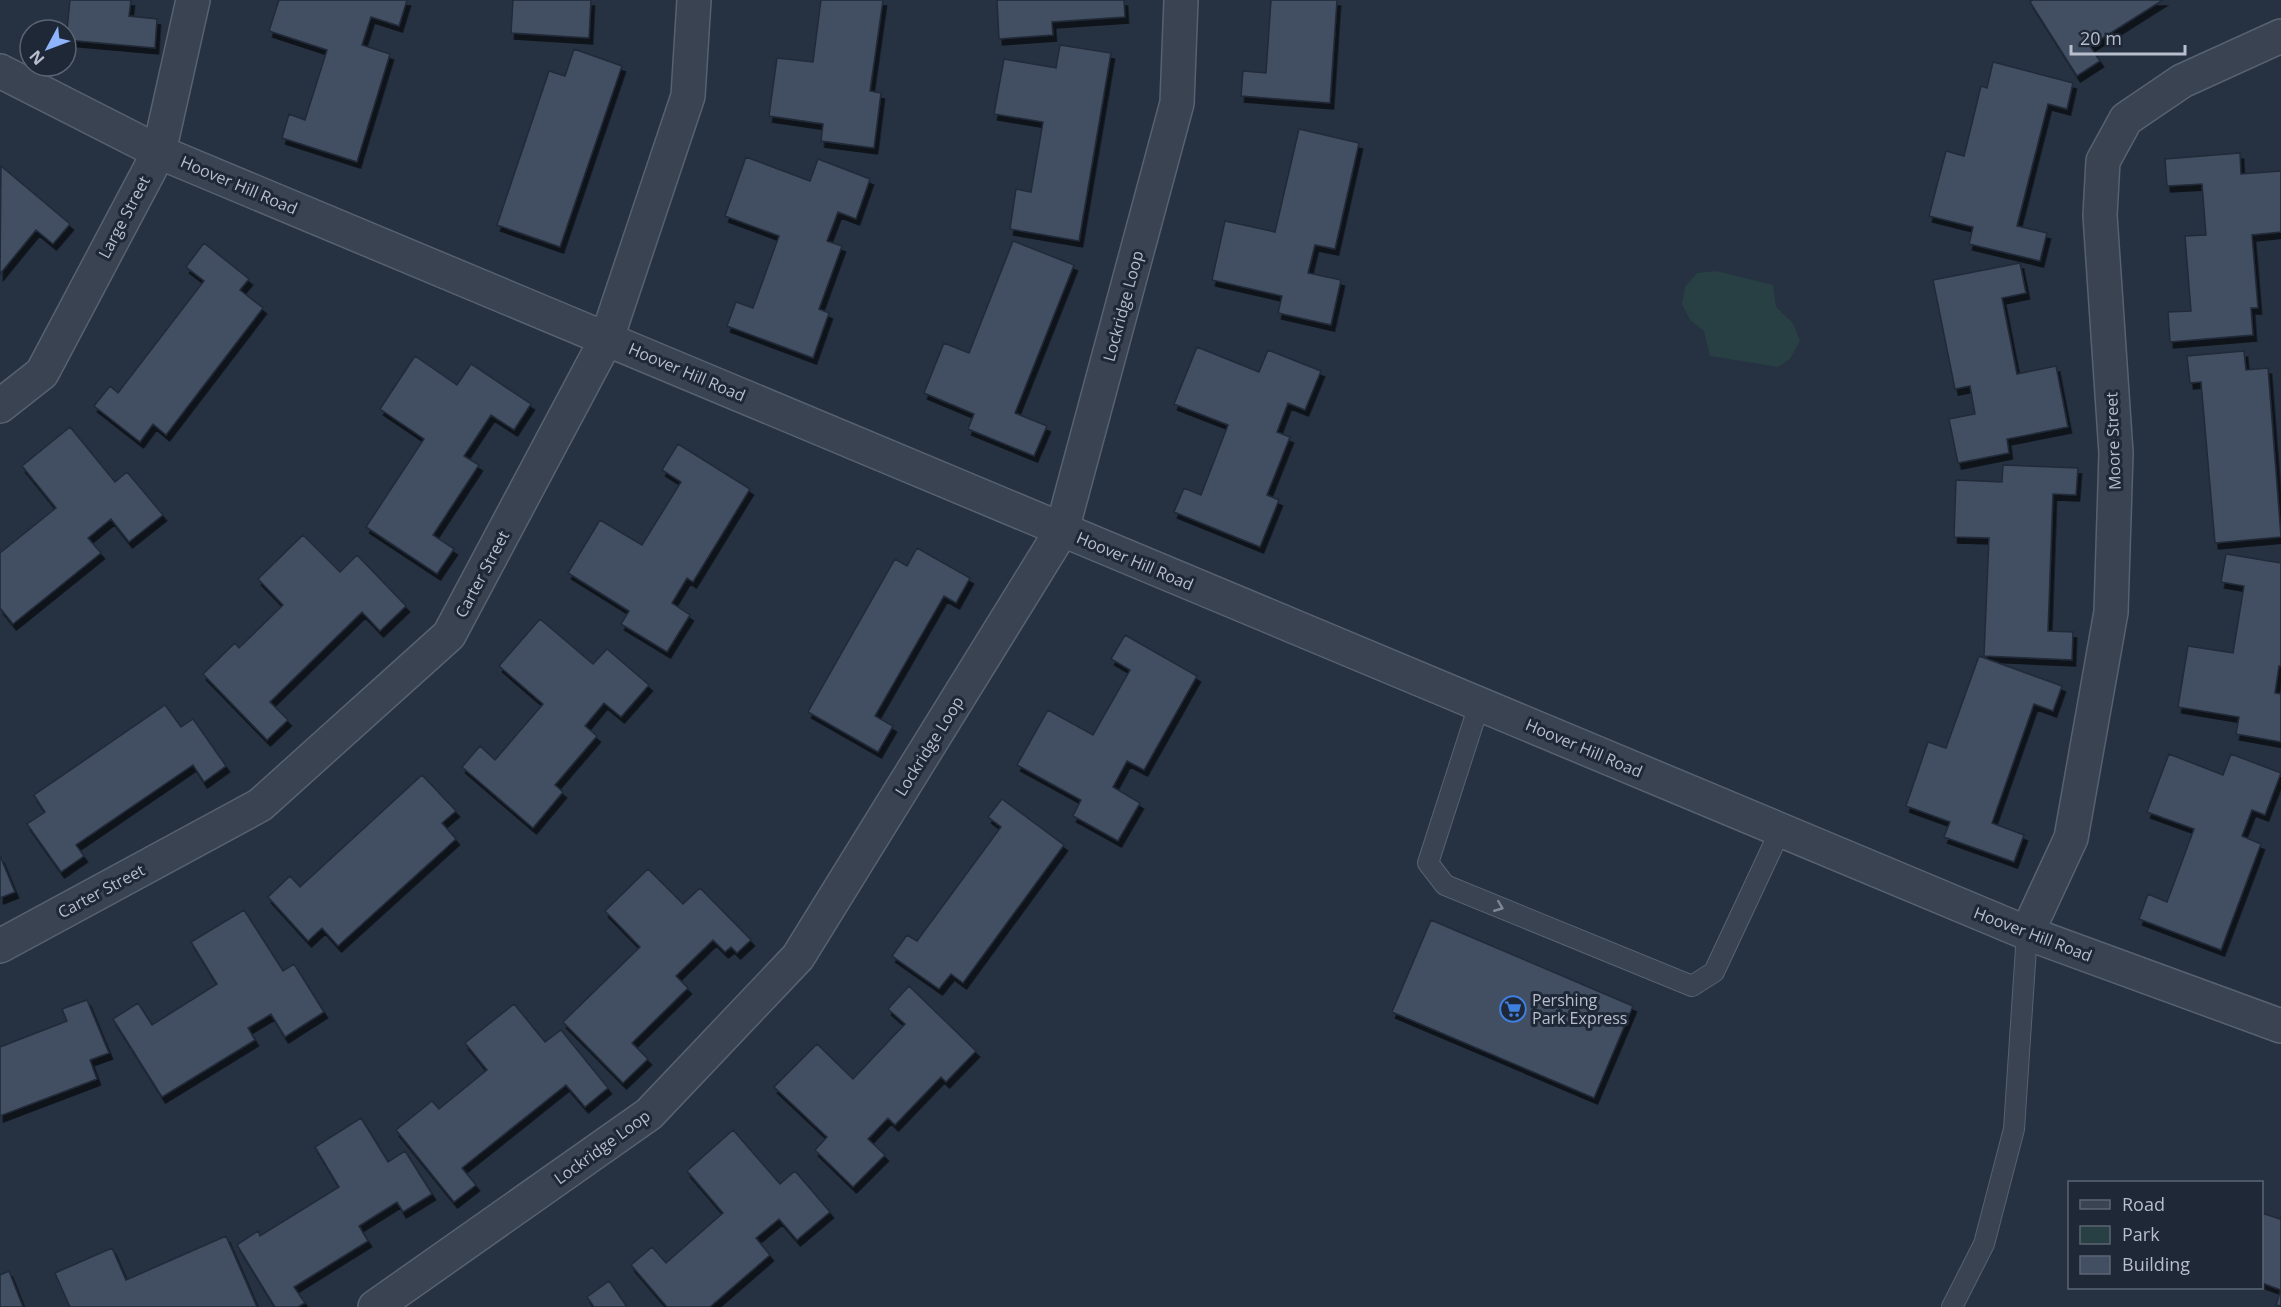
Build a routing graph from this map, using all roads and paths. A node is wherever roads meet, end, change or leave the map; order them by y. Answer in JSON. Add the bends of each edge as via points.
{"nodes":[{"id":1,"x":193,"y":0,"type":"edge"},
{"id":2,"x":694,"y":0,"type":"edge"},
{"id":3,"x":1181,"y":0,"type":"edge"},
{"id":4,"x":2281,"y":36,"type":"edge"},
{"id":5,"x":0,"y":71,"type":"edge"},
{"id":6,"x":159,"y":152,"type":"junction"},
{"id":7,"x":607,"y":338,"type":"junction"},
{"id":8,"x":0,"y":406,"type":"edge"},
{"id":9,"x":1062,"y":530,"type":"junction"},
{"id":10,"x":1479,"y":705,"type":"junction"},
{"id":11,"x":1780,"y":831,"type":"junction"},
{"id":12,"x":2027,"y":933,"type":"junction"},
{"id":13,"x":0,"y":946,"type":"edge"},
{"id":14,"x":2281,"y":1026,"type":"edge"},
{"id":15,"x":375,"y":1307,"type":"edge"},
{"id":16,"x":1952,"y":1307,"type":"edge"}],
"edges":[{"from":1,"to":6,"type":"street","name":"Large Street"},
{"from":2,"to":7,"type":"street","name":"Carter Street","via":[[688,96]]},
{"from":3,"to":9,"type":"street","name":"Lockridge Loop","via":[[1177,103]]},
{"from":4,"to":12,"type":"street","name":"Moore Street","via":[[2182,81],[2126,119],[2103,161],[2100,215],[2116,453],[2111,612],[2071,838]]},
{"from":5,"to":6,"type":"street","name":"Hoover Hill Road"},
{"from":6,"to":7,"type":"street","name":"Hoover Hill Road"},
{"from":6,"to":8,"type":"street","name":"Large Street","via":[[42,374]]},
{"from":7,"to":9,"type":"street","name":"Hoover Hill Road"},
{"from":7,"to":13,"type":"street","name":"Carter Street","via":[[449,635],[260,805]]},
{"from":9,"to":10,"type":"street","name":"Hoover Hill Road"},
{"from":9,"to":15,"type":"street","name":"Lockridge Loop","via":[[798,957],[649,1114]]},
{"from":10,"to":11,"type":"street","name":"Hoover Hill Road"},
{"from":10,"to":11,"type":"lane","one_way":true,"via":[[1428,863],[1445,885],[1692,986],[1714,972]]},
{"from":11,"to":12,"type":"street","name":"Hoover Hill Road"},
{"from":12,"to":14,"type":"street","name":"Hoover Hill Road"},
{"from":12,"to":16,"type":"lane","via":[[2014,1129],[1984,1244]]}]}
